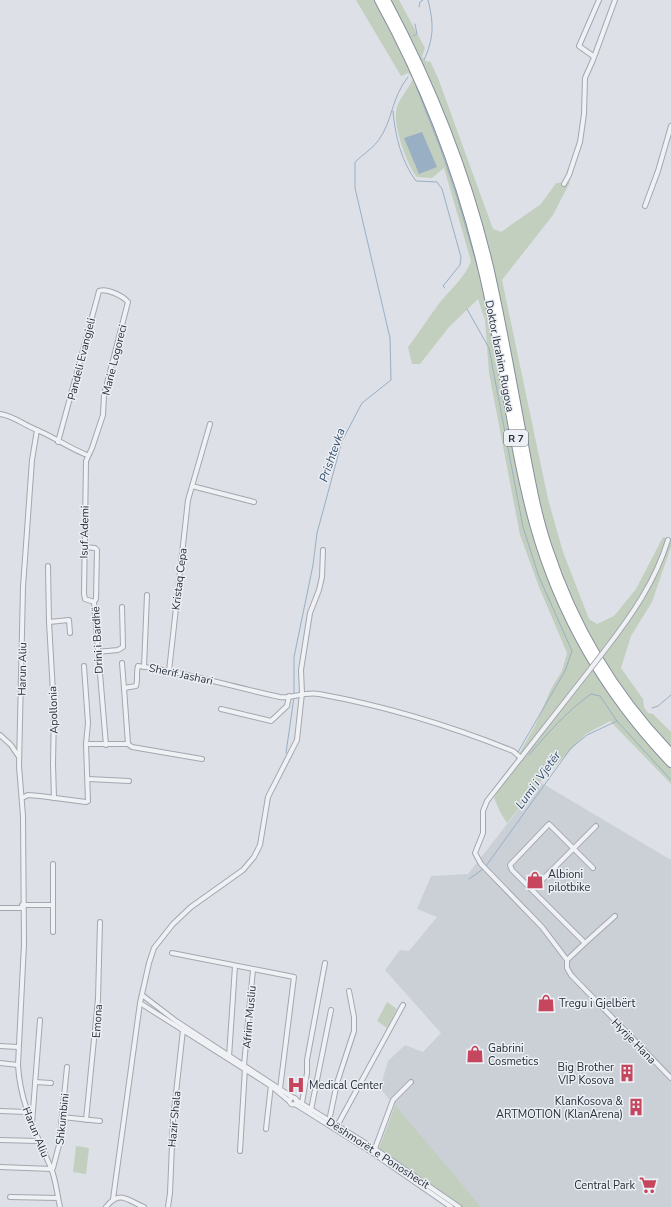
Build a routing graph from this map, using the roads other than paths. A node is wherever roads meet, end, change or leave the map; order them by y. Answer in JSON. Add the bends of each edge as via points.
{"nodes":[{"id":1,"x":379,"y":0,"type":"edge"},
{"id":2,"x":386,"y":0,"type":"edge"},
{"id":3,"x":599,"y":0,"type":"edge"},
{"id":4,"x":615,"y":0,"type":"edge"},
{"id":5,"x":593,"y":56,"type":"junction"},
{"id":6,"x":671,"y":126,"type":"edge"},
{"id":7,"x":564,"y":184,"type":"dead end"},
{"id":8,"x":645,"y":206,"type":"dead end"},
{"id":9,"x":115,"y":294,"type":"joint"},
{"id":10,"x":0,"y":414,"type":"edge"},
{"id":11,"x":210,"y":424,"type":"dead end"},
{"id":12,"x":37,"y":430,"type":"junction"},
{"id":13,"x":58,"y":442,"type":"junction"},
{"id":14,"x":87,"y":455,"type":"junction"},
{"id":15,"x":192,"y":486,"type":"junction"},
{"id":16,"x":254,"y":502,"type":"dead end"},
{"id":17,"x":668,"y":540,"type":"dead end"},
{"id":18,"x":84,"y":547,"type":"junction"},
{"id":19,"x":323,"y":550,"type":"dead end"},
{"id":20,"x":48,"y":566,"type":"dead end"},
{"id":21,"x":147,"y":595,"type":"dead end"},
{"id":22,"x":94,"y":602,"type":"junction"},
{"id":23,"x":122,"y":607,"type":"dead end"},
{"id":24,"x":49,"y":622,"type":"junction"},
{"id":25,"x":70,"y":633,"type":"dead end"},
{"id":26,"x":97,"y":652,"type":"junction"},
{"id":27,"x":122,"y":663,"type":"dead end"},
{"id":28,"x":84,"y":666,"type":"dead end"},
{"id":29,"x":144,"y":666,"type":"junction"},
{"id":30,"x":169,"y":671,"type":"junction"},
{"id":31,"x":124,"y":688,"type":"junction"},
{"id":32,"x":302,"y":693,"type":"junction"},
{"id":33,"x":292,"y":695,"type":"junction"},
{"id":34,"x":221,"y":709,"type":"dead end"},
{"id":35,"x":0,"y":735,"type":"edge"},
{"id":36,"x":86,"y":744,"type":"junction"},
{"id":37,"x":128,"y":744,"type":"junction"},
{"id":38,"x":106,"y":745,"type":"junction"},
{"id":39,"x":671,"y":753,"type":"edge"},
{"id":40,"x":20,"y":758,"type":"junction"},
{"id":41,"x":521,"y":758,"type":"junction"},
{"id":42,"x":202,"y":759,"type":"dead end"},
{"id":43,"x":671,"y":763,"type":"edge"},
{"id":44,"x":88,"y":779,"type":"junction"},
{"id":45,"x":129,"y":781,"type":"dead end"},
{"id":46,"x":22,"y":798,"type":"junction"},
{"id":47,"x":54,"y":798,"type":"junction"},
{"id":48,"x":596,"y":826,"type":"dead end"},
{"id":49,"x":574,"y":849,"type":"junction"},
{"id":50,"x":53,"y":864,"type":"dead end"},
{"id":51,"x":593,"y":868,"type":"dead end"},
{"id":52,"x":532,"y":890,"type":"junction"},
{"id":53,"x":53,"y":905,"type":"junction"},
{"id":54,"x":22,"y":907,"type":"junction"},
{"id":55,"x":0,"y":908,"type":"edge"},
{"id":56,"x":614,"y":916,"type":"dead end"},
{"id":57,"x":100,"y":922,"type":"dead end"},
{"id":58,"x":52,"y":932,"type":"dead end"},
{"id":59,"x":585,"y":943,"type":"junction"},
{"id":60,"x":172,"y":953,"type":"dead end"},
{"id":61,"x":567,"y":960,"type":"junction"},
{"id":62,"x":325,"y":963,"type":"dead end"},
{"id":63,"x":235,"y":966,"type":"junction"},
{"id":64,"x":253,"y":970,"type":"junction"},
{"id":65,"x":349,"y":991,"type":"dead end"},
{"id":66,"x":142,"y":995,"type":"junction"},
{"id":67,"x":140,"y":1003,"type":"junction"},
{"id":68,"x":403,"y":1005,"type":"dead end"},
{"id":69,"x":331,"y":1010,"type":"dead end"},
{"id":70,"x":170,"y":1019,"type":"junction"},
{"id":71,"x":40,"y":1020,"type":"dead end"},
{"id":72,"x":183,"y":1030,"type":"junction"},
{"id":73,"x":0,"y":1046,"type":"edge"},
{"id":74,"x":18,"y":1047,"type":"junction"},
{"id":75,"x":229,"y":1057,"type":"junction"},
{"id":76,"x":0,"y":1063,"type":"edge"},
{"id":77,"x":18,"y":1065,"type":"junction"},
{"id":78,"x":67,"y":1067,"type":"dead end"},
{"id":79,"x":245,"y":1067,"type":"junction"},
{"id":80,"x":671,"y":1078,"type":"edge"},
{"id":81,"x":35,"y":1082,"type":"junction"},
{"id":82,"x":411,"y":1082,"type":"dead end"},
{"id":83,"x":52,"y":1083,"type":"dead end"},
{"id":84,"x":271,"y":1085,"type":"junction"},
{"id":85,"x":280,"y":1089,"type":"junction"},
{"id":86,"x":291,"y":1099,"type":"junction"},
{"id":87,"x":296,"y":1102,"type":"junction"},
{"id":88,"x":302,"y":1104,"type":"junction"},
{"id":89,"x":311,"y":1110,"type":"junction"},
{"id":90,"x":0,"y":1111,"type":"edge"},
{"id":91,"x":27,"y":1112,"type":"junction"},
{"id":92,"x":62,"y":1117,"type":"junction"},
{"id":93,"x":86,"y":1120,"type":"junction"},
{"id":94,"x":329,"y":1120,"type":"junction"},
{"id":95,"x":100,"y":1121,"type":"dead end"},
{"id":96,"x":31,"y":1125,"type":"junction"},
{"id":97,"x":337,"y":1126,"type":"junction"},
{"id":98,"x":266,"y":1129,"type":"dead end"},
{"id":99,"x":0,"y":1140,"type":"edge"},
{"id":100,"x":38,"y":1141,"type":"junction"},
{"id":101,"x":240,"y":1151,"type":"dead end"},
{"id":102,"x":374,"y":1151,"type":"junction"},
{"id":103,"x":0,"y":1167,"type":"edge"},
{"id":104,"x":52,"y":1169,"type":"junction"},
{"id":105,"x":10,"y":1197,"type":"dead end"},
{"id":106,"x":58,"y":1198,"type":"junction"},
{"id":107,"x":113,"y":1199,"type":"junction"},
{"id":108,"x":60,"y":1207,"type":"edge"},
{"id":109,"x":106,"y":1207,"type":"edge"},
{"id":110,"x":144,"y":1207,"type":"edge"},
{"id":111,"x":168,"y":1207,"type":"edge"},
{"id":112,"x":451,"y":1207,"type":"edge"},
{"id":113,"x":458,"y":1207,"type":"edge"}],
"edges":[{"from":1,"to":43,"type":"highway","name":"Doktor Ibrahim Rugova","number":"R 7","via":[[431,109],[466,208],[489,295],[528,502],[555,585],[601,675],[634,721]]},
{"from":2,"to":39,"type":"highway","name":"Doktor Ibrahim Rugova","number":"R 7","via":[[439,113],[474,213],[498,306],[535,500],[554,566],[576,616],[607,671],[635,712]]},
{"from":3,"to":5,"type":"street","via":[[579,46]]},
{"from":4,"to":5,"type":"street"},
{"from":5,"to":7,"type":"street","via":[[585,78],[580,142]]},
{"from":6,"to":8,"type":"street"},
{"from":9,"to":13,"type":"street","name":"Pandeli Evangjeli","via":[[101,290],[98,294]]},
{"from":9,"to":14,"type":"street","name":"Marie Logoreci","via":[[128,300],[128,304],[104,395],[103,415],[92,448]]},
{"from":10,"to":12,"type":"street","via":[[12,417]]},
{"from":11,"to":15,"type":"street","name":"Kristaq Cepa"},
{"from":12,"to":13,"type":"street"},
{"from":12,"to":40,"type":"street","name":"Harun Aliu","via":[[32,460],[24,574]]},
{"from":13,"to":14,"type":"street"},
{"from":14,"to":18,"type":"street","name":"Isuf Ademi"},
{"from":15,"to":16,"type":"street"},
{"from":15,"to":30,"type":"street","name":"Kristaq Cepa","via":[[185,523]]},
{"from":17,"to":41,"type":"street","bridge":true,"via":[[658,568],[632,615]]},
{"from":18,"to":22,"type":"street","name":"Isuf Ademi","via":[[84,597]]},
{"from":18,"to":22,"type":"street","name":"Drini i Bardhë","via":[[97,550]]},
{"from":19,"to":32,"type":"street","via":[[322,577],[310,613],[301,670]]},
{"from":20,"to":24,"type":"street","name":"Apollonia"},
{"from":21,"to":29,"type":"street"},
{"from":22,"to":26,"type":"street","name":"Drini i Bardhë"},
{"from":23,"to":26,"type":"street","via":[[123,647],[118,650]]},
{"from":24,"to":25,"type":"street","via":[[69,620]]},
{"from":24,"to":47,"type":"street","name":"Apollonia","via":[[55,729]]},
{"from":26,"to":38,"type":"street","name":"Drini i Bardhë"},
{"from":27,"to":31,"type":"street"},
{"from":28,"to":36,"type":"street","via":[[88,723]]},
{"from":29,"to":30,"type":"street","name":"Sherif Jashari"},
{"from":29,"to":31,"type":"street","name":"Sherif Jashari","via":[[138,666],[135,673],[136,686]]},
{"from":30,"to":33,"type":"street","name":"Sherif Jashari","via":[[281,697]]},
{"from":31,"to":37,"type":"street"},
{"from":32,"to":33,"type":"street","name":"Sherif Jashari"},
{"from":32,"to":41,"type":"street","name":"Sherif Jashari","via":[[325,695],[442,724],[513,751]]},
{"from":32,"to":66,"type":"street","via":[[297,740],[268,797],[260,845],[254,857],[243,870],[186,911],[158,942],[149,962]]},
{"from":33,"to":34,"type":"street","via":[[287,706],[271,721]]},
{"from":35,"to":40,"type":"street"},
{"from":36,"to":38,"type":"street"},
{"from":36,"to":44,"type":"street"},
{"from":37,"to":38,"type":"street"},
{"from":37,"to":42,"type":"street","via":[[132,747]]},
{"from":40,"to":46,"type":"street","name":"Harun Aliu"},
{"from":41,"to":61,"type":"street","name":"Hyrije Hana","via":[[487,801],[484,829],[475,856],[542,927]]},
{"from":44,"to":45,"type":"street"},
{"from":44,"to":47,"type":"street","via":[[87,802]]},
{"from":46,"to":47,"type":"street","via":[[33,795]]},
{"from":46,"to":54,"type":"street","name":"Harun Aliu"},
{"from":48,"to":49,"type":"street"},
{"from":49,"to":51,"type":"street"},
{"from":49,"to":52,"type":"street"},
{"from":49,"to":52,"type":"street","via":[[549,824],[510,865]]},
{"from":50,"to":53,"type":"street"},
{"from":52,"to":59,"type":"street"},
{"from":53,"to":54,"type":"street"},
{"from":53,"to":58,"type":"street"},
{"from":54,"to":55,"type":"street"},
{"from":54,"to":74,"type":"street","name":"Harun Aliu","via":[[24,944]]},
{"from":56,"to":59,"type":"street"},
{"from":57,"to":93,"type":"street","name":"Emona","via":[[98,1007]]},
{"from":59,"to":61,"type":"street"},
{"from":60,"to":63,"type":"street"},
{"from":61,"to":80,"type":"street","name":"Hyrije Hana","via":[[569,973]]},
{"from":62,"to":88,"type":"street","via":[[307,1060]]},
{"from":63,"to":64,"type":"street"},
{"from":63,"to":75,"type":"street"},
{"from":64,"to":79,"type":"street","name":"Afrim Musliu"},
{"from":64,"to":85,"type":"street","via":[[294,978]]},
{"from":65,"to":94,"type":"street","via":[[354,1030],[337,1083]]},
{"from":66,"to":67,"type":"street"},
{"from":66,"to":70,"type":"street","name":"Dëshmorët e Ponoshecit"},
{"from":67,"to":70,"type":"street","name":"Dëshmorët e Ponoshecit"},
{"from":67,"to":107,"type":"street"},
{"from":68,"to":97,"type":"street"},
{"from":69,"to":89,"type":"street"},
{"from":70,"to":72,"type":"street","name":"Dëshmorët e Ponoshecit"},
{"from":70,"to":75,"type":"street","name":"Dëshmorët e Ponoshecit"},
{"from":71,"to":81,"type":"street"},
{"from":72,"to":75,"type":"street","name":"Dëshmorët e Ponoshecit"},
{"from":72,"to":111,"type":"street","name":"Hazir Shala","via":[[173,1120]]},
{"from":73,"to":74,"type":"street"},
{"from":74,"to":77,"type":"street","name":"Harun Aliu"},
{"from":75,"to":79,"type":"street","name":"Dëshmorët e Ponoshecit"},
{"from":76,"to":77,"type":"street"},
{"from":77,"to":91,"type":"street","name":"Harun Aliu"},
{"from":78,"to":92,"type":"street","name":"Shkumbini"},
{"from":79,"to":84,"type":"street","name":"Dëshmorët e Ponoshecit"},
{"from":79,"to":101,"type":"street","name":"Afrim Musliu"},
{"from":81,"to":83,"type":"street"},
{"from":81,"to":96,"type":"street"},
{"from":82,"to":102,"type":"street","via":[[393,1100]]},
{"from":84,"to":85,"type":"street","name":"Dëshmorët e Ponoshecit"},
{"from":84,"to":86,"type":"street","name":"Dëshmorët e Ponoshecit"},
{"from":84,"to":98,"type":"street"},
{"from":85,"to":86,"type":"street","name":"Dëshmorët e Ponoshecit"},
{"from":86,"to":87,"type":"street","name":"Dëshmorët e Ponoshecit"},
{"from":87,"to":88,"type":"street","name":"Dëshmorët e Ponoshecit"},
{"from":87,"to":102,"type":"street","name":"Dëshmorët e Ponoshecit"},
{"from":88,"to":89,"type":"street","name":"Dëshmorët e Ponoshecit"},
{"from":89,"to":94,"type":"street","name":"Dëshmorët e Ponoshecit"},
{"from":90,"to":91,"type":"street"},
{"from":91,"to":96,"type":"street","name":"Harun Aliu"},
{"from":92,"to":93,"type":"street"},
{"from":92,"to":104,"type":"street","name":"Shkumbini","via":[[56,1163]]},
{"from":93,"to":95,"type":"street"},
{"from":94,"to":97,"type":"street","name":"Dëshmorët e Ponoshecit"},
{"from":96,"to":100,"type":"street","name":"Harun Aliu"},
{"from":97,"to":102,"type":"street","name":"Dëshmorët e Ponoshecit"},
{"from":99,"to":100,"type":"street"},
{"from":100,"to":104,"type":"street","name":"Harun Aliu"},
{"from":102,"to":112,"type":"street","name":"Dëshmorët e Ponoshecit"},
{"from":102,"to":113,"type":"street","name":"Dëshmorët e Ponoshecit"},
{"from":103,"to":104,"type":"street"},
{"from":104,"to":106,"type":"street","name":"Harun Aliu"},
{"from":105,"to":106,"type":"street"},
{"from":106,"to":108,"type":"street","name":"Harun Aliu"},
{"from":107,"to":109,"type":"street"},
{"from":107,"to":110,"type":"street","via":[[121,1197]]}]}
